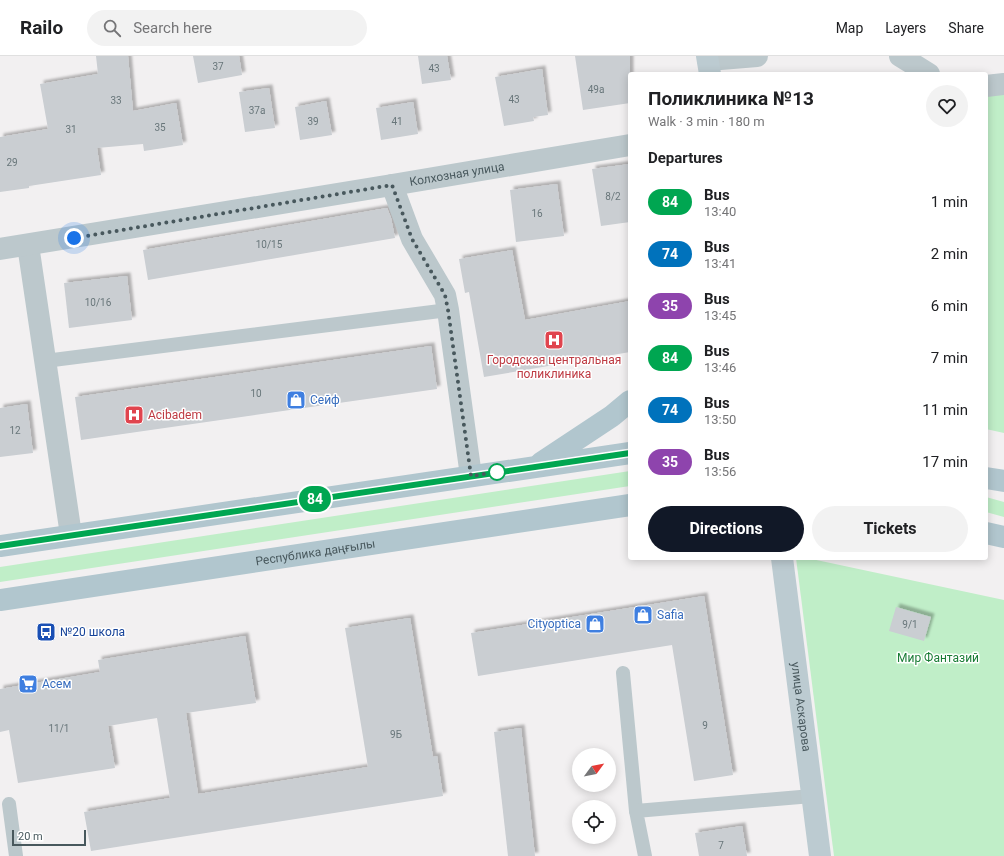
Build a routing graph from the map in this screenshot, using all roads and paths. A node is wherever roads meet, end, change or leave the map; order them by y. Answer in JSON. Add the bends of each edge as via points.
{"nodes":[{"id":1,"x":757,"y":56,"type":"edge"},
{"id":2,"x":900,"y":56,"type":"edge"},
{"id":3,"x":708,"y":63,"type":"edge"},
{"id":4,"x":926,"y":72,"type":"edge"},
{"id":5,"x":1004,"y":84,"type":"edge"},
{"id":6,"x":988,"y":86,"type":"edge"},
{"id":7,"x":628,"y":145,"type":"edge"},
{"id":8,"x":392,"y":185,"type":"junction"},
{"id":9,"x":28,"y":245,"type":"junction"},
{"id":10,"x":0,"y":249,"type":"edge"},
{"id":11,"x":448,"y":310,"type":"junction"},
{"id":12,"x":45,"y":361,"type":"junction"},
{"id":13,"x":628,"y":403,"type":"edge"},
{"id":14,"x":628,"y":453,"type":"edge"},
{"id":15,"x":536,"y":466,"type":"junction"},
{"id":16,"x":471,"y":476,"type":"junction"},
{"id":17,"x":988,"y":478,"type":"edge"},
{"id":18,"x":1004,"y":482,"type":"edge"},
{"id":19,"x":628,"y":505,"type":"edge"},
{"id":20,"x":988,"y":533,"type":"edge"},
{"id":21,"x":71,"y":535,"type":"junction"},
{"id":22,"x":1004,"y":537,"type":"edge"},
{"id":23,"x":0,"y":546,"type":"edge"},
{"id":24,"x":782,"y":560,"type":"edge"},
{"id":25,"x":0,"y":600,"type":"edge"},
{"id":26,"x":623,"y":673,"type":"dead end"},
{"id":27,"x":812,"y":796,"type":"junction"},
{"id":28,"x":9,"y":804,"type":"dead end"},
{"id":29,"x":636,"y":811,"type":"junction"},
{"id":30,"x":16,"y":856,"type":"edge"},
{"id":31,"x":645,"y":856,"type":"edge"},
{"id":32,"x":820,"y":856,"type":"edge"}],
"edges":[{"from":1,"to":3,"type":"street"},
{"from":2,"to":4,"type":"street"},
{"from":5,"to":6,"type":"street"},
{"from":7,"to":8,"type":"street","name":"Колхозная улица"},
{"from":8,"to":9,"type":"street","name":"Колхозная улица"},
{"from":8,"to":11,"type":"street","via":[[412,239],[445,295]]},
{"from":9,"to":10,"type":"street","name":"Колхозная улица"},
{"from":9,"to":12,"type":"street"},
{"from":11,"to":12,"type":"lane"},
{"from":11,"to":16,"type":"street"},
{"from":12,"to":21,"type":"street"},
{"from":13,"to":15,"type":"main road"},
{"from":14,"to":15,"type":"main road"},
{"from":15,"to":16,"type":"main road"},
{"from":16,"to":21,"type":"main road"},
{"from":17,"to":18,"type":"main road"},
{"from":19,"to":25,"type":"main road","name":"Республика даңғылы"},
{"from":20,"to":22,"type":"main road"},
{"from":21,"to":23,"type":"main road"},
{"from":24,"to":27,"type":"main road","name":"улица Аскарова"},
{"from":26,"to":29,"type":"lane"},
{"from":27,"to":29,"type":"lane"},
{"from":27,"to":32,"type":"main road","name":"улица Аскарова"},
{"from":28,"to":30,"type":"lane"},
{"from":29,"to":31,"type":"lane"}]}
